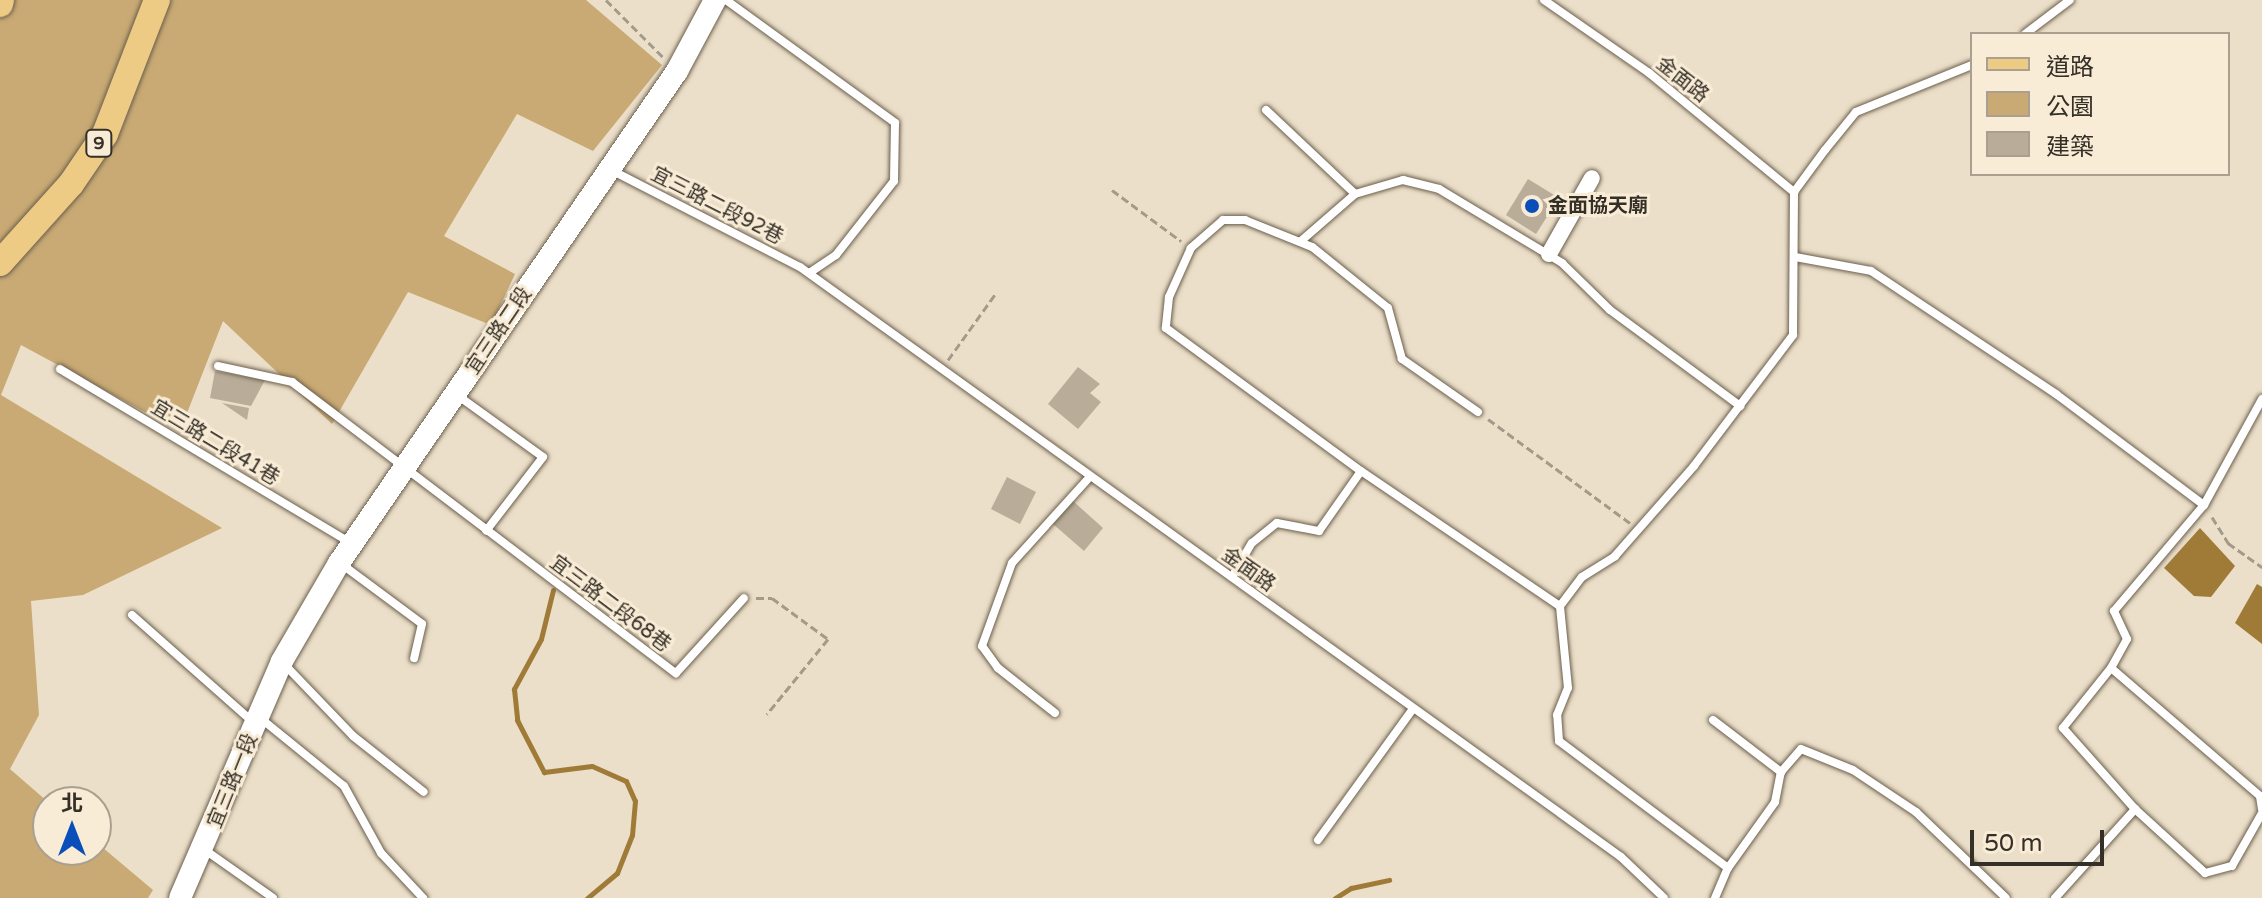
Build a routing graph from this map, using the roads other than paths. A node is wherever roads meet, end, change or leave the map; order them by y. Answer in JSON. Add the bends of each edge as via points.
{"nodes":[{"id":1,"x":157,"y":0,"type":"edge"},
{"id":2,"x":715,"y":0,"type":"edge"},
{"id":3,"x":726,"y":0,"type":"edge"},
{"id":4,"x":1544,"y":0,"type":"edge"},
{"id":5,"x":2070,"y":0,"type":"edge"},
{"id":6,"x":2028,"y":32,"type":"edge"},
{"id":7,"x":1970,"y":66,"type":"edge"},
{"id":8,"x":1266,"y":110,"type":"dead end"},
{"id":9,"x":610,"y":169,"type":"junction"},
{"id":10,"x":1592,"y":178,"type":"dead end"},
{"id":11,"x":1794,"y":192,"type":"junction"},
{"id":12,"x":1355,"y":194,"type":"junction"},
{"id":13,"x":1301,"y":241,"type":"junction"},
{"id":14,"x":1549,"y":254,"type":"junction"},
{"id":15,"x":1795,"y":257,"type":"junction"},
{"id":16,"x":0,"y":263,"type":"edge"},
{"id":17,"x":809,"y":273,"type":"junction"},
{"id":18,"x":218,"y":366,"type":"dead end"},
{"id":19,"x":60,"y":369,"type":"dead end"},
{"id":20,"x":456,"y":394,"type":"junction"},
{"id":21,"x":2262,"y":399,"type":"edge"},
{"id":22,"x":1740,"y":406,"type":"junction"},
{"id":23,"x":1478,"y":412,"type":"road end"},
{"id":24,"x":404,"y":468,"type":"junction"},
{"id":25,"x":1361,"y":471,"type":"junction"},
{"id":26,"x":1088,"y":479,"type":"junction"},
{"id":27,"x":2204,"y":505,"type":"junction"},
{"id":28,"x":486,"y":531,"type":"junction"},
{"id":29,"x":353,"y":544,"type":"junction"},
{"id":30,"x":339,"y":563,"type":"junction"},
{"id":31,"x":1232,"y":577,"type":"junction"},
{"id":32,"x":744,"y":598,"type":"road end"},
{"id":33,"x":1560,"y":606,"type":"junction"},
{"id":34,"x":132,"y":615,"type":"dead end"},
{"id":35,"x":414,"y":658,"type":"dead end"},
{"id":36,"x":282,"y":661,"type":"junction"},
{"id":37,"x":2111,"y":668,"type":"junction"},
{"id":38,"x":1412,"y":710,"type":"junction"},
{"id":39,"x":1055,"y":713,"type":"dead end"},
{"id":40,"x":257,"y":720,"type":"junction"},
{"id":41,"x":1713,"y":720,"type":"dead end"},
{"id":42,"x":1781,"y":772,"type":"junction"},
{"id":43,"x":424,"y":792,"type":"dead end"},
{"id":44,"x":2261,"y":796,"type":"edge"},
{"id":45,"x":2135,"y":809,"type":"junction"},
{"id":46,"x":2262,"y":811,"type":"edge"},
{"id":47,"x":1318,"y":840,"type":"dead end"},
{"id":48,"x":205,"y":850,"type":"junction"},
{"id":49,"x":1728,"y":868,"type":"junction"},
{"id":50,"x":180,"y":898,"type":"edge"},
{"id":51,"x":273,"y":898,"type":"edge"},
{"id":52,"x":423,"y":898,"type":"edge"},
{"id":53,"x":1664,"y":898,"type":"edge"},
{"id":54,"x":1715,"y":898,"type":"edge"},
{"id":55,"x":2006,"y":898,"type":"edge"},
{"id":56,"x":2055,"y":898,"type":"edge"}],
"edges":[{"from":1,"to":16,"type":"main road","number":"9","via":[[105,134],[71,184]]},
{"from":2,"to":9,"type":"street","name":"宜三路二段","via":[[677,71]]},
{"from":3,"to":17,"type":"lane","via":[[895,123],[894,181],[836,255]]},
{"from":4,"to":11,"type":"lane","name":"金面路","via":[[1649,73]]},
{"from":5,"to":6,"type":"lane"},
{"from":7,"to":11,"type":"lane","via":[[1856,112]]},
{"from":8,"to":12,"type":"lane"},
{"from":9,"to":17,"type":"lane","name":"宜三路二段92巷"},
{"from":9,"to":20,"type":"street","name":"宜三路二段"},
{"from":10,"to":14,"type":"street"},
{"from":11,"to":15,"type":"lane"},
{"from":12,"to":13,"type":"lane"},
{"from":12,"to":14,"type":"lane","via":[[1413,180],[1479,208]]},
{"from":13,"to":23,"type":"lane","via":[[1388,308],[1402,359]]},
{"from":13,"to":25,"type":"lane","via":[[1245,220],[1223,220],[1191,248],[1169,297],[1166,328]]},
{"from":14,"to":22,"type":"lane","via":[[1610,310]]},
{"from":15,"to":22,"type":"lane","via":[[1793,335]]},
{"from":15,"to":27,"type":"lane","via":[[1871,271],[2056,394]]},
{"from":17,"to":26,"type":"lane","name":"金面路"},
{"from":18,"to":24,"type":"lane","name":"宜三路二段68巷","via":[[292,382]]},
{"from":19,"to":29,"type":"lane","name":"宜三路二段41巷"},
{"from":20,"to":24,"type":"street","name":"宜三路二段"},
{"from":20,"to":28,"type":"lane","via":[[543,457]]},
{"from":21,"to":27,"type":"lane"},
{"from":22,"to":33,"type":"lane","via":[[1636,528]]},
{"from":24,"to":28,"type":"lane","name":"宜三路二段68巷"},
{"from":24,"to":29,"type":"street","name":"宜三路二段"},
{"from":25,"to":31,"type":"lane","via":[[1319,531],[1277,523],[1252,543]]},
{"from":25,"to":33,"type":"lane"},
{"from":26,"to":31,"type":"lane","name":"金面路"},
{"from":26,"to":39,"type":"lane","via":[[1012,563],[982,646],[998,668]]},
{"from":27,"to":37,"type":"lane","via":[[2114,611],[2127,639]]},
{"from":28,"to":32,"type":"lane","name":"宜三路二段68巷","via":[[676,673]]},
{"from":29,"to":30,"type":"street","name":"宜三路二段"},
{"from":30,"to":35,"type":"lane","via":[[422,624]]},
{"from":30,"to":36,"type":"street","name":"宜三路二段"},
{"from":31,"to":38,"type":"lane","name":"金面路"},
{"from":33,"to":49,"type":"lane","via":[[1568,688],[1557,715],[1559,741]]},
{"from":34,"to":40,"type":"lane"},
{"from":36,"to":40,"type":"street","name":"宜三路一段"},
{"from":36,"to":43,"type":"lane","via":[[353,736]]},
{"from":37,"to":44,"type":"lane"},
{"from":37,"to":45,"type":"lane","via":[[2063,728]]},
{"from":38,"to":47,"type":"lane"},
{"from":38,"to":53,"type":"lane","name":"金面路","via":[[1621,857]]},
{"from":40,"to":48,"type":"street","name":"宜三路一段"},
{"from":40,"to":52,"type":"lane","via":[[344,786],[381,853]]},
{"from":41,"to":42,"type":"lane"},
{"from":42,"to":49,"type":"lane","via":[[1775,802]]},
{"from":42,"to":55,"type":"lane","via":[[1801,749],[1853,770],[1916,812]]},
{"from":44,"to":46,"type":"lane"},
{"from":45,"to":46,"type":"lane","via":[[2205,873],[2232,866]]},
{"from":45,"to":56,"type":"lane"},
{"from":48,"to":50,"type":"street","name":"宜三路一段"},
{"from":48,"to":51,"type":"lane"},
{"from":49,"to":54,"type":"lane"}]}
